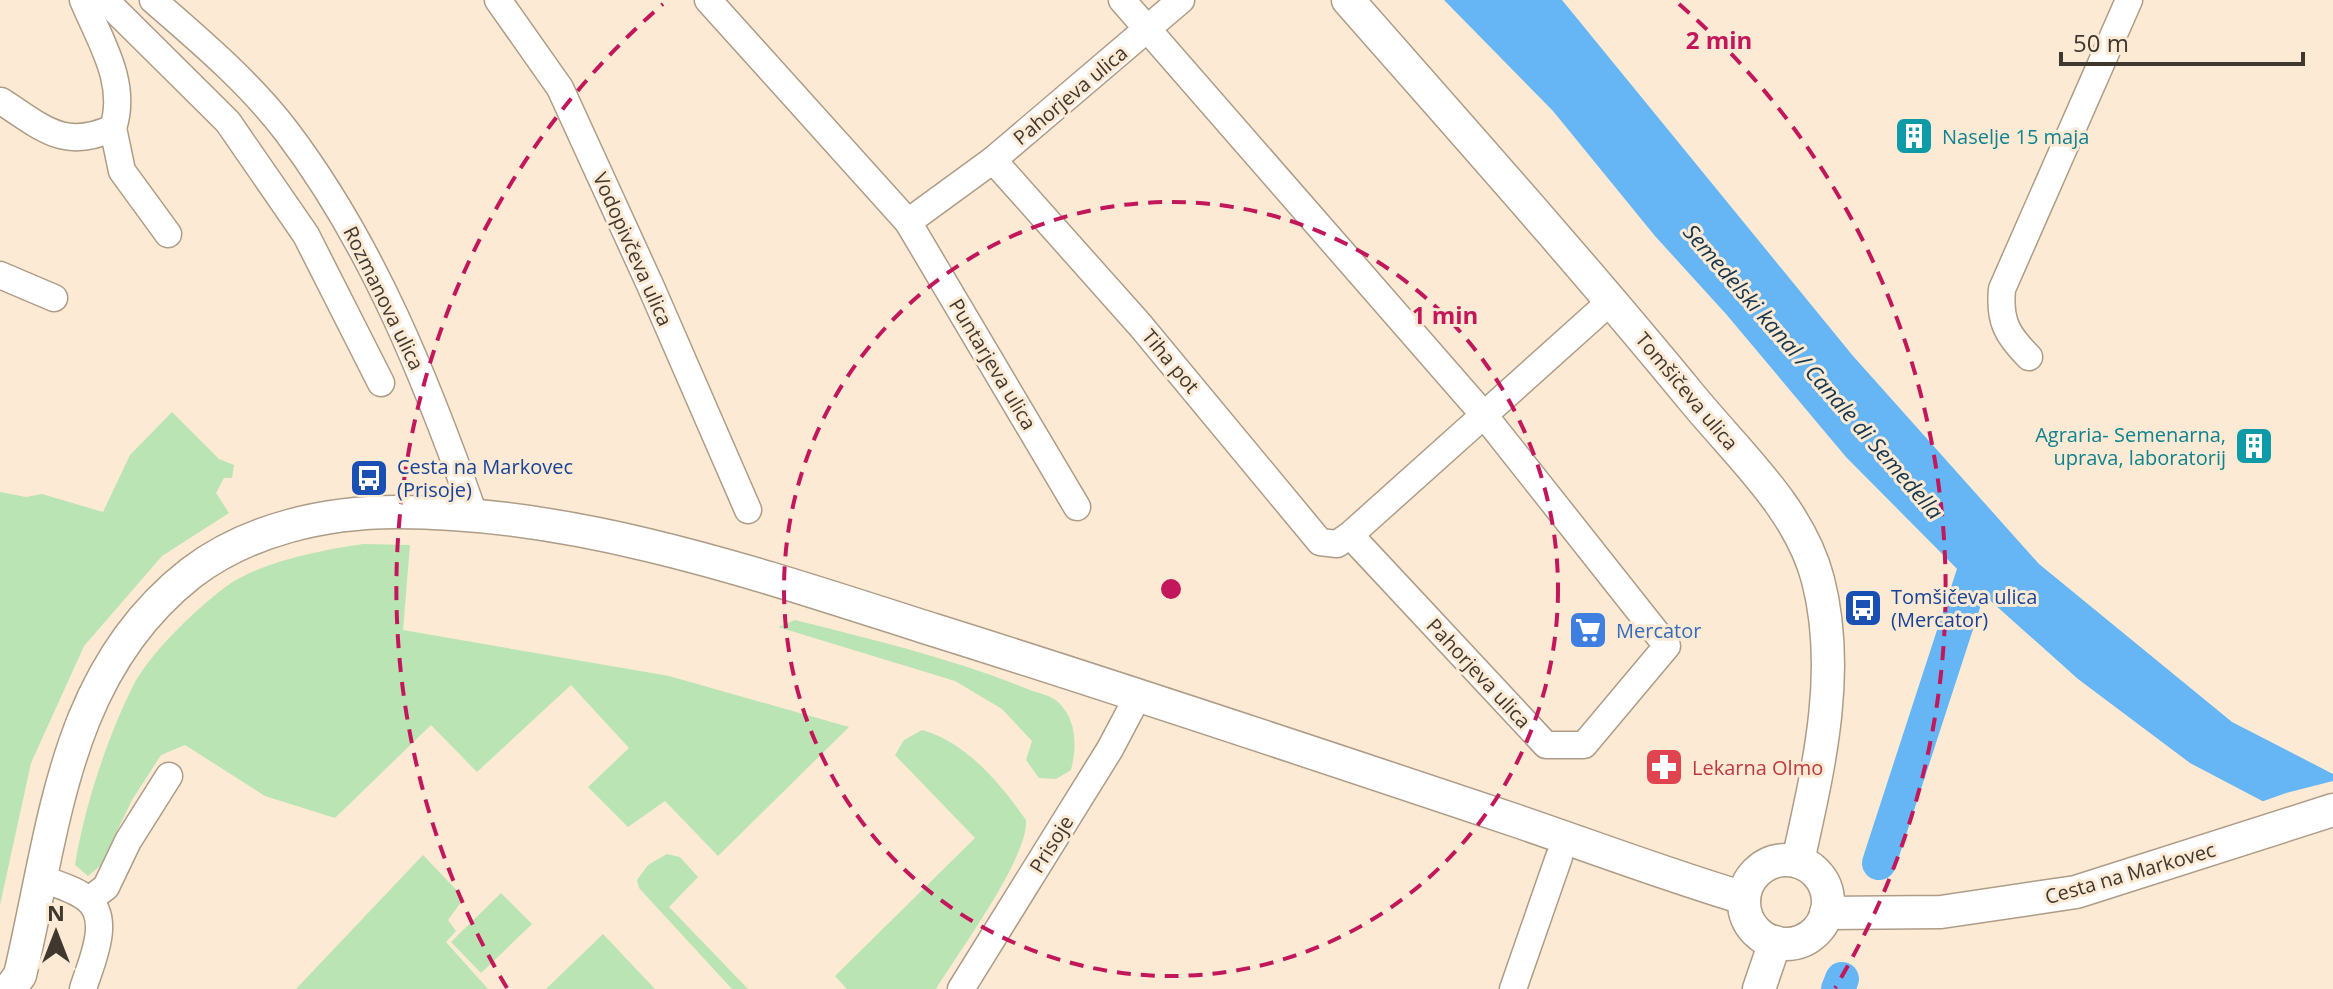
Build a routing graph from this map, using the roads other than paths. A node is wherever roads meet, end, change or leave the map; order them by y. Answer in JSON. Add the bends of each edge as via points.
{"nodes":[{"id":1,"x":83,"y":0,"type":"edge"},
{"id":2,"x":105,"y":0,"type":"edge"},
{"id":3,"x":153,"y":0,"type":"edge"},
{"id":4,"x":498,"y":0,"type":"edge"},
{"id":5,"x":708,"y":0,"type":"edge"},
{"id":6,"x":1122,"y":0,"type":"edge"},
{"id":7,"x":1181,"y":0,"type":"edge"},
{"id":8,"x":1348,"y":0,"type":"edge"},
{"id":9,"x":2129,"y":0,"type":"edge"},
{"id":10,"x":1148,"y":30,"type":"junction"},
{"id":11,"x":1,"y":101,"type":"edge"},
{"id":12,"x":113,"y":128,"type":"junction"},
{"id":13,"x":993,"y":160,"type":"junction"},
{"id":14,"x":908,"y":222,"type":"junction"},
{"id":15,"x":168,"y":234,"type":"dead end"},
{"id":16,"x":0,"y":275,"type":"edge"},
{"id":17,"x":54,"y":298,"type":"dead end"},
{"id":18,"x":1612,"y":300,"type":"junction"},
{"id":19,"x":2029,"y":357,"type":"dead end"},
{"id":20,"x":381,"y":383,"type":"dead end"},
{"id":21,"x":1484,"y":415,"type":"junction"},
{"id":22,"x":1077,"y":507,"type":"dead end"},
{"id":23,"x":748,"y":510,"type":"dead end"},
{"id":24,"x":475,"y":517,"type":"junction"},
{"id":25,"x":1350,"y":535,"type":"junction"},
{"id":26,"x":1138,"y":696,"type":"junction"},
{"id":27,"x":169,"y":776,"type":"dead end"},
{"id":28,"x":2333,"y":810,"type":"edge"},
{"id":29,"x":1559,"y":857,"type":"dead end"},
{"id":30,"x":1798,"y":861,"type":"junction"},
{"id":31,"x":41,"y":878,"type":"junction"},
{"id":32,"x":1744,"y":898,"type":"junction"},
{"id":33,"x":89,"y":900,"type":"junction"},
{"id":34,"x":1826,"y":913,"type":"junction"},
{"id":35,"x":1775,"y":942,"type":"junction"},
{"id":36,"x":10,"y":989,"type":"edge"},
{"id":37,"x":83,"y":989,"type":"edge"},
{"id":38,"x":961,"y":989,"type":"edge"},
{"id":39,"x":1513,"y":989,"type":"edge"},
{"id":40,"x":1759,"y":989,"type":"edge"}],
"edges":[{"from":1,"to":12,"type":"street","via":[[118,85],[121,107]]},
{"from":2,"to":20,"type":"street","name":"Rozmanova ulica","via":[[228,122],[306,235]]},
{"from":3,"to":24,"type":"street","name":"Rozmanova ulica","via":[[285,130],[358,237],[428,392]]},
{"from":4,"to":23,"type":"street","name":"Vodopivčeva ulica","via":[[560,88]]},
{"from":5,"to":14,"type":"street","name":"Puntarjeva ulica"},
{"from":6,"to":10,"type":"street","name":"Pahorjeva ulica"},
{"from":7,"to":10,"type":"street","name":"Pahorjeva ulica"},
{"from":8,"to":18,"type":"street","name":"Tomšičeva ulica"},
{"from":9,"to":19,"type":"street","via":[[2002,289],[2000,314],[2007,335]]},
{"from":10,"to":13,"type":"street","name":"Pahorjeva ulica"},
{"from":10,"to":21,"type":"street","name":"Pahorjeva ulica"},
{"from":11,"to":12,"type":"street","via":[[56,136],[93,137]]},
{"from":12,"to":15,"type":"street","via":[[122,171]]},
{"from":13,"to":14,"type":"street"},
{"from":13,"to":25,"type":"street","name":"Tiha pot","via":[[1140,325],[1320,542],[1337,544]]},
{"from":14,"to":22,"type":"street","name":"Puntarjeva ulica"},
{"from":16,"to":17,"type":"street"},
{"from":18,"to":21,"type":"street"},
{"from":18,"to":30,"type":"street","name":"Tomšičeva ulica","via":[[1797,525],[1818,579],[1829,649],[1828,698]]},
{"from":21,"to":25,"type":"street"},
{"from":21,"to":25,"type":"street","name":"Pahorjeva ulica","via":[[1667,646],[1584,745],[1546,745]]},
{"from":24,"to":26,"type":"street","via":[[677,552]]},
{"from":24,"to":31,"type":"street","via":[[339,515],[276,530],[221,553],[190,574],[127,641],[90,701],[63,773]]},
{"from":26,"to":32,"type":"street"},
{"from":26,"to":38,"type":"street","name":"Prisoje"},
{"from":27,"to":33,"type":"street","via":[[106,887]]},
{"from":28,"to":34,"type":"street","name":"Cesta na Markovec","via":[[2076,892],[1904,915]]},
{"from":29,"to":39,"type":"street"},
{"from":30,"to":32,"type":"street","via":[[1764,866],[1752,877]]},
{"from":30,"to":34,"type":"street","via":[[1818,873],[1828,897]]},
{"from":31,"to":33,"type":"street"},
{"from":31,"to":36,"type":"street","via":[[20,975]]},
{"from":32,"to":35,"type":"street","via":[[1750,925]]},
{"from":33,"to":37,"type":"street","via":[[99,935]]},
{"from":34,"to":35,"type":"street","via":[[1808,938],[1792,944]]},
{"from":35,"to":40,"type":"street"}]}
